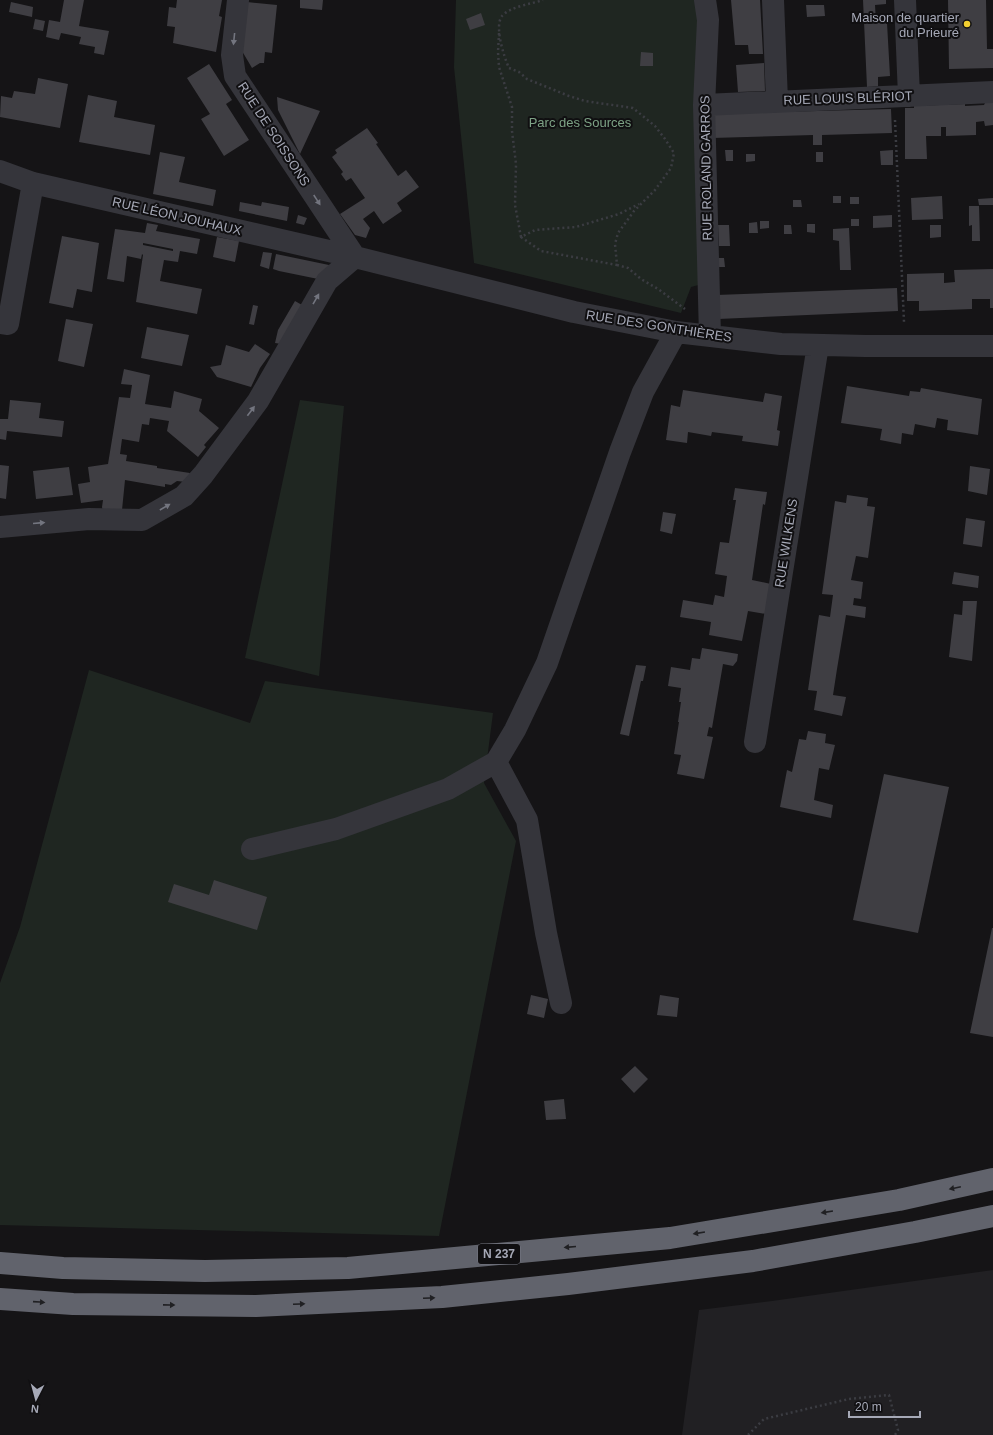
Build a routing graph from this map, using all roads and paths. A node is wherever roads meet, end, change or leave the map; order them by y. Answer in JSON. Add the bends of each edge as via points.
{"nodes":[{"id":1,"x":238,"y":0,"type":"edge"},
{"id":2,"x":544,"y":0,"type":"edge"},
{"id":3,"x":705,"y":0,"type":"edge"},
{"id":4,"x":773,"y":0,"type":"edge"},
{"id":5,"x":905,"y":0,"type":"edge"},
{"id":6,"x":499,"y":26,"type":"junction"},
{"id":7,"x":993,"y":92,"type":"edge"},
{"id":8,"x":902,"y":96,"type":"junction"},
{"id":9,"x":777,"y":102,"type":"junction"},
{"id":10,"x":704,"y":105,"type":"junction"},
{"id":11,"x":0,"y":171,"type":"edge"},
{"id":12,"x":33,"y":182,"type":"junction"},
{"id":13,"x":643,"y":202,"type":"junction"},
{"id":14,"x":521,"y":237,"type":"junction"},
{"id":15,"x":355,"y":257,"type":"junction"},
{"id":16,"x":617,"y":265,"type":"junction"},
{"id":17,"x":904,"y":323,"type":"dead end"},
{"id":18,"x":0,"y":324,"type":"edge"},
{"id":19,"x":676,"y":332,"type":"junction"},
{"id":20,"x":710,"y":333,"type":"junction"},
{"id":21,"x":818,"y":345,"type":"junction"},
{"id":22,"x":993,"y":346,"type":"edge"},
{"id":23,"x":0,"y":527,"type":"edge"},
{"id":24,"x":755,"y":742,"type":"dead end"},
{"id":25,"x":496,"y":762,"type":"junction"},
{"id":26,"x":252,"y":849,"type":"dead end"},
{"id":27,"x":560,"y":1003,"type":"dead end"},
{"id":28,"x":993,"y":1179,"type":"edge"},
{"id":29,"x":993,"y":1216,"type":"edge"},
{"id":30,"x":0,"y":1263,"type":"edge"},
{"id":31,"x":0,"y":1299,"type":"edge"},
{"id":32,"x":748,"y":1435,"type":"edge"},
{"id":33,"x":895,"y":1435,"type":"edge"}],
"edges":[{"from":1,"to":15,"type":"street","name":"RUE DE SOISSONS","one_way":true,"via":[[232,55],[235,76]]},
{"from":2,"to":6,"type":"path","via":[[512,10],[502,16]]},
{"from":3,"to":10,"type":"street","name":"RUE ROLAND GARROS","via":[[708,20]]},
{"from":4,"to":9,"type":"street"},
{"from":5,"to":8,"type":"street"},
{"from":6,"to":13,"type":"path","via":[[509,68],[527,79],[569,96],[633,108],[655,126],[674,153],[671,168]]},
{"from":6,"to":14,"type":"path","via":[[499,67],[512,107],[516,164],[515,205]]},
{"from":7,"to":8,"type":"street","name":"RUE LOUIS BLÉRIOT"},
{"from":8,"to":9,"type":"street","name":"RUE LOUIS BLÉRIOT"},
{"from":8,"to":17,"type":"path"},
{"from":9,"to":10,"type":"street","name":"RUE LOUIS BLÉRIOT"},
{"from":10,"to":20,"type":"street","name":"RUE ROLAND GARROS"},
{"from":11,"to":12,"type":"street","name":"RUE LÉON JOUHAUX"},
{"from":12,"to":15,"type":"street","name":"RUE LÉON JOUHAUX"},
{"from":12,"to":18,"type":"street","via":[[8,324]]},
{"from":13,"to":14,"type":"path","via":[[619,214],[576,227],[535,230]]},
{"from":13,"to":16,"type":"path","via":[[618,233],[614,244]]},
{"from":14,"to":16,"type":"path","via":[[541,251]]},
{"from":15,"to":19,"type":"street","name":"RUE DES GONTHIÈRES","via":[[574,312]]},
{"from":23,"to":15,"type":"street","one_way":true,"via":[[88,519],[142,520],[184,496],[203,475],[258,401],[327,281]]},
{"from":16,"to":20,"type":"path","via":[[628,268],[676,301]]},
{"from":19,"to":20,"type":"street","name":"RUE DES GONTHIÈRES"},
{"from":19,"to":25,"type":"street","via":[[643,392],[547,663],[515,730]]},
{"from":20,"to":21,"type":"street","name":"RUE DES GONTHIÈRES","via":[[781,344]]},
{"from":21,"to":22,"type":"street","name":"RUE DES GONTHIÈRES"},
{"from":21,"to":24,"type":"street","name":"RUE WILKENS"},
{"from":25,"to":26,"type":"street","via":[[448,788],[336,829]]},
{"from":25,"to":27,"type":"street","via":[[527,820]]},
{"from":28,"to":30,"type":"highway","number":"N 237","one_way":true,"via":[[899,1200],[670,1238],[348,1268],[197,1271],[63,1268]]},
{"from":31,"to":29,"type":"highway","one_way":true,"via":[[73,1304],[256,1306],[442,1297],[753,1261]]},
{"from":32,"to":33,"type":"path","via":[[764,1419],[849,1400],[889,1395],[898,1430]]}]}
